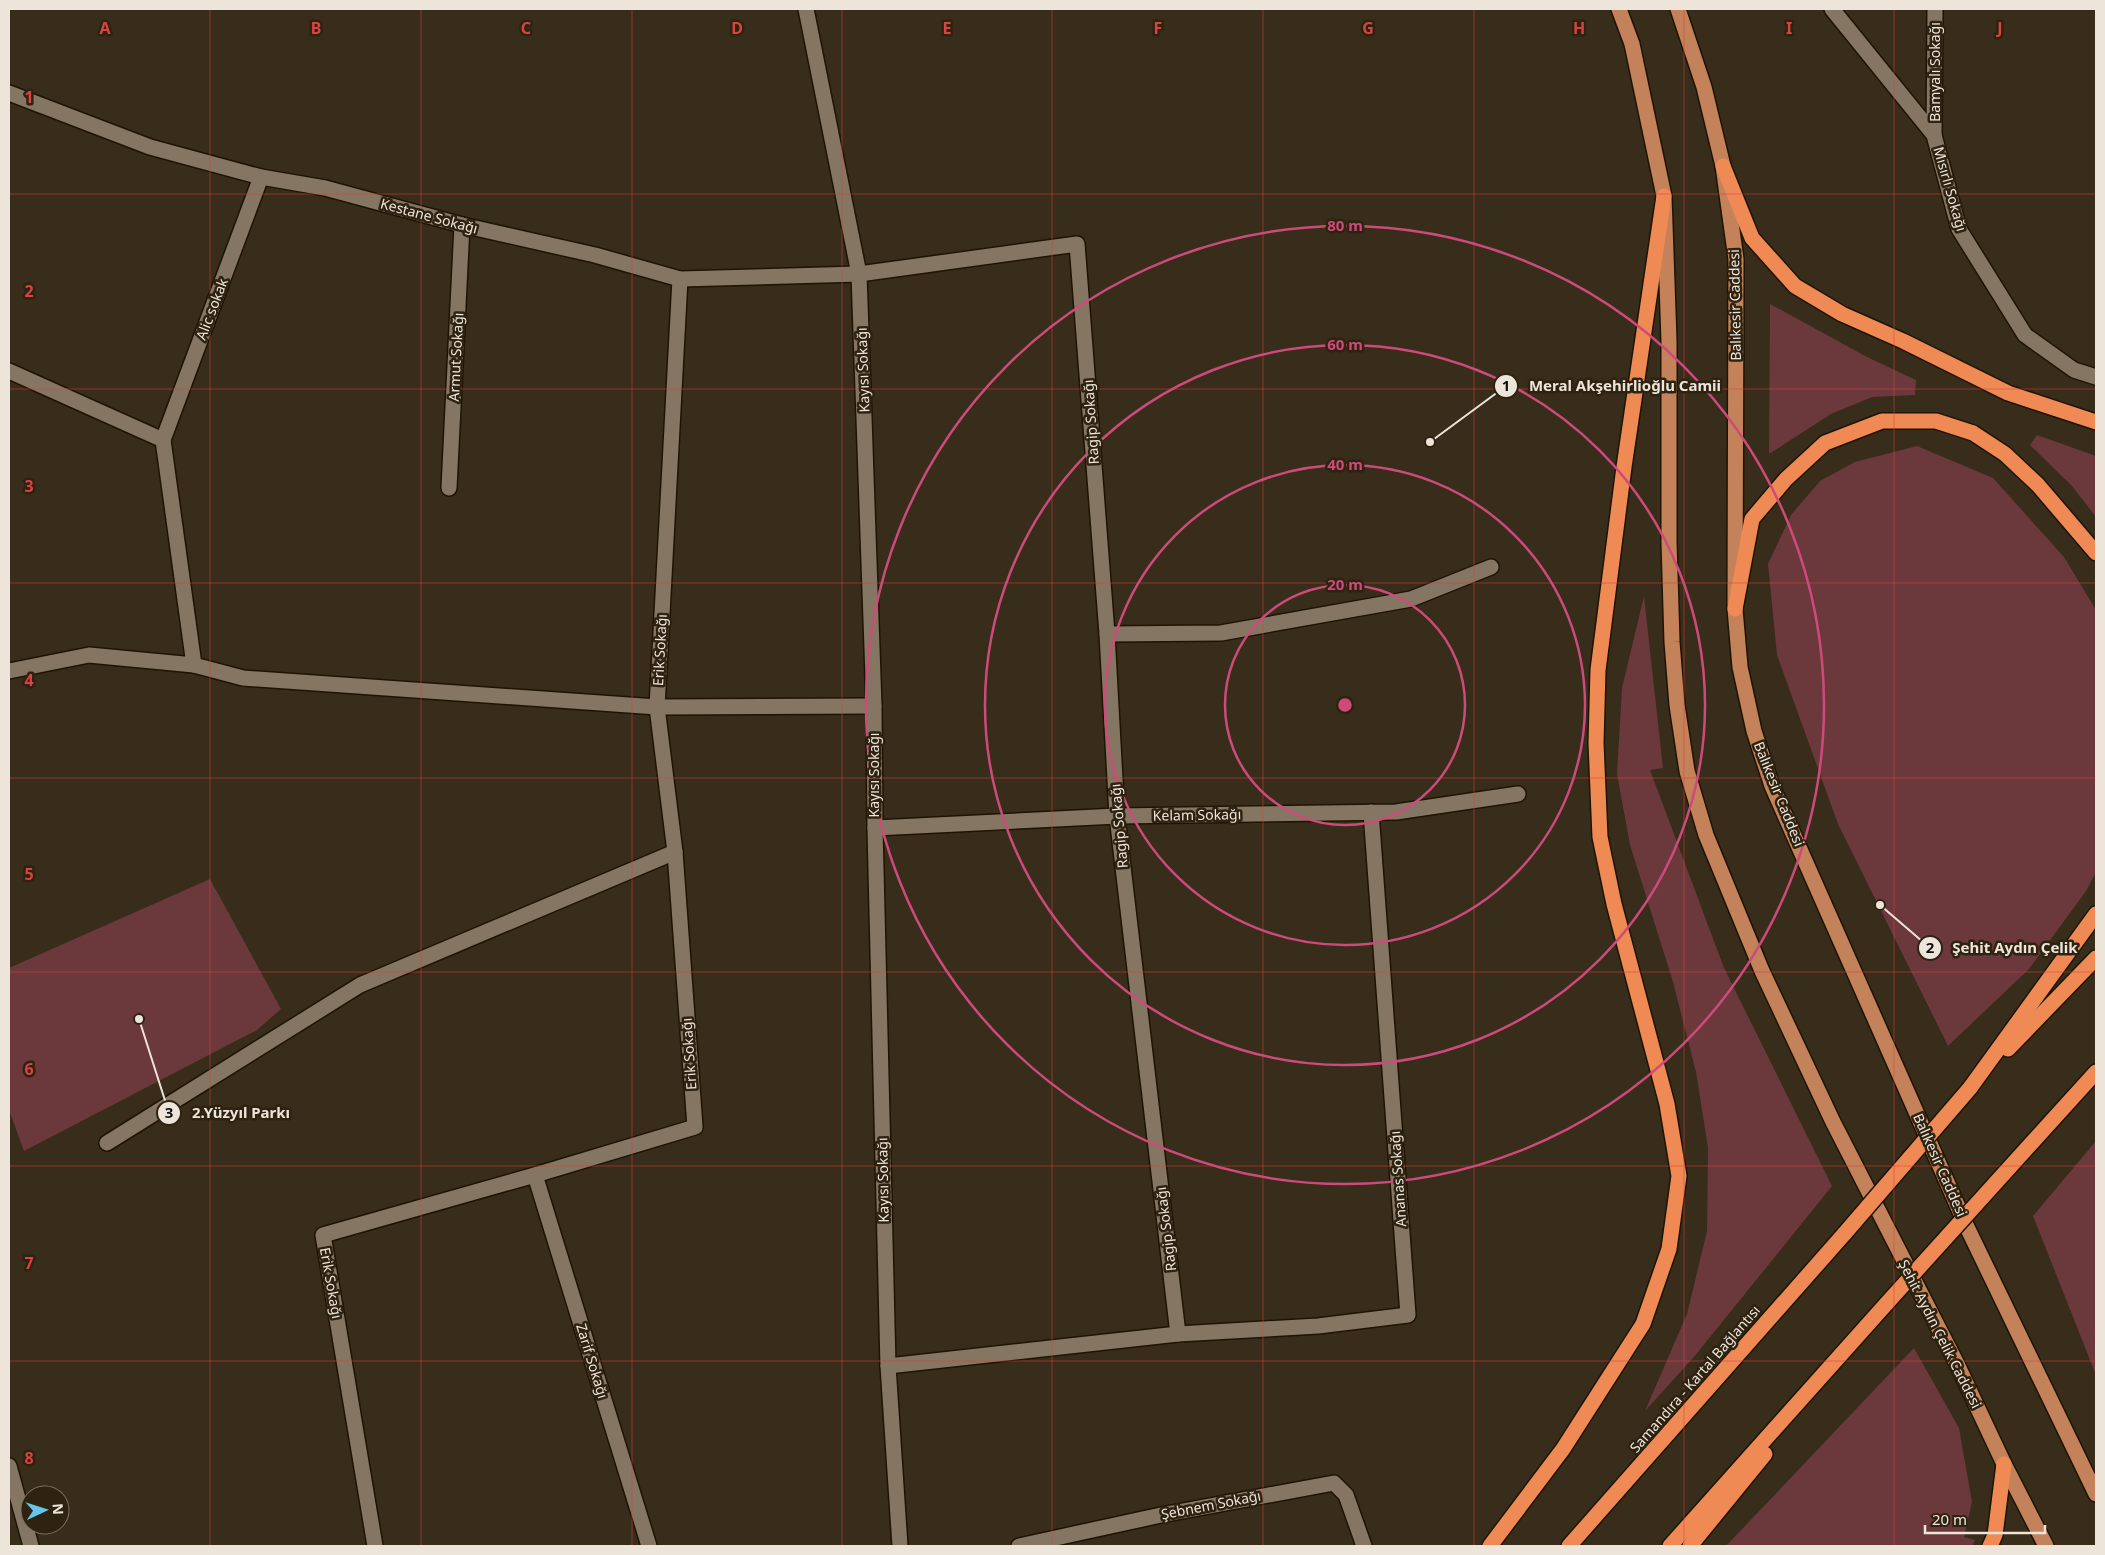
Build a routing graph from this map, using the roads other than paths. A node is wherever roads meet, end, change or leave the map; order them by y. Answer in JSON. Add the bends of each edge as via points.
{"nodes":[{"id":1,"x":806,"y":9,"type":"edge"},
{"id":2,"x":1619,"y":9,"type":"edge"},
{"id":3,"x":1678,"y":9,"type":"edge"},
{"id":4,"x":1832,"y":9,"type":"edge"},
{"id":5,"x":1935,"y":9,"type":"edge"},
{"id":6,"x":9,"y":93,"type":"edge"},
{"id":7,"x":1934,"y":135,"type":"junction"},
{"id":8,"x":1723,"y":166,"type":"junction"},
{"id":9,"x":261,"y":177,"type":"junction"},
{"id":10,"x":1664,"y":196,"type":"junction"},
{"id":11,"x":462,"y":225,"type":"junction"},
{"id":12,"x":859,"y":274,"type":"junction"},
{"id":13,"x":680,"y":279,"type":"junction"},
{"id":14,"x":9,"y":371,"type":"edge"},
{"id":15,"x":2096,"y":377,"type":"edge"},
{"id":16,"x":2096,"y":422,"type":"edge"},
{"id":17,"x":163,"y":440,"type":"junction"},
{"id":18,"x":449,"y":488,"type":"dead end"},
{"id":19,"x":2096,"y":553,"type":"edge"},
{"id":20,"x":1491,"y":567,"type":"dead end"},
{"id":21,"x":1735,"y":609,"type":"junction"},
{"id":22,"x":1107,"y":634,"type":"junction"},
{"id":23,"x":194,"y":665,"type":"junction"},
{"id":24,"x":9,"y":671,"type":"edge"},
{"id":25,"x":874,"y":706,"type":"junction"},
{"id":26,"x":657,"y":707,"type":"junction"},
{"id":27,"x":1518,"y":794,"type":"dead end"},
{"id":28,"x":1371,"y":812,"type":"junction"},
{"id":29,"x":1117,"y":816,"type":"junction"},
{"id":30,"x":875,"y":828,"type":"junction"},
{"id":31,"x":675,"y":852,"type":"junction"},
{"id":32,"x":2096,"y":914,"type":"edge"},
{"id":33,"x":2096,"y":958,"type":"edge"},
{"id":34,"x":2096,"y":1072,"type":"edge"},
{"id":35,"x":1970,"y":1088,"type":"junction"},
{"id":36,"x":107,"y":1143,"type":"dead end"},
{"id":37,"x":535,"y":1175,"type":"junction"},
{"id":38,"x":1887,"y":1303,"type":"junction"},
{"id":39,"x":1178,"y":1334,"type":"junction"},
{"id":40,"x":888,"y":1366,"type":"junction"},
{"id":41,"x":2004,"y":1464,"type":"junction"},
{"id":42,"x":10,"y":1472,"type":"edge"},
{"id":43,"x":2096,"y":1494,"type":"edge"},
{"id":44,"x":31,"y":1546,"type":"edge"},
{"id":45,"x":375,"y":1546,"type":"edge"},
{"id":46,"x":649,"y":1546,"type":"edge"},
{"id":47,"x":900,"y":1546,"type":"edge"},
{"id":48,"x":1023,"y":1546,"type":"edge"},
{"id":49,"x":1364,"y":1546,"type":"edge"},
{"id":50,"x":1490,"y":1546,"type":"edge"},
{"id":51,"x":1569,"y":1546,"type":"edge"},
{"id":52,"x":1670,"y":1546,"type":"edge"},
{"id":53,"x":1690,"y":1546,"type":"edge"},
{"id":54,"x":1990,"y":1546,"type":"edge"},
{"id":55,"x":2046,"y":1546,"type":"edge"}],
"edges":[{"from":1,"to":12,"type":"street","name":"Kayısı Sokağı"},
{"from":2,"to":10,"type":"main road","via":[[1632,44]]},
{"from":3,"to":8,"type":"main road","name":"Balıkesir Caddesi","via":[[1704,87]]},
{"from":4,"to":7,"type":"street","name":"Mısırlı Sokağı"},
{"from":5,"to":7,"type":"street","name":"Bamyalı Sokağı"},
{"from":6,"to":9,"type":"street","name":"Kestane Sokağı","via":[[150,147]]},
{"from":7,"to":15,"type":"street","name":"Mısırlı Sokağı","via":[[1959,229],[2025,335],[2074,370]]},
{"from":8,"to":16,"type":"highway","via":[[1752,238],[1795,286],[1842,314],[2008,393]]},
{"from":8,"to":21,"type":"main road","name":"Balıkesir Caddesi","via":[[1736,259]]},
{"from":9,"to":11,"type":"street","name":"Kestane Sokağı","via":[[325,188]]},
{"from":9,"to":17,"type":"street","name":"Alic sokak"},
{"from":10,"to":41,"type":"main road","name":"Şehit Aydın Çelik Caddesi","via":[[1669,341],[1667,423],[1671,615],[1677,705],[1687,770],[1706,835],[1762,971],[1833,1122],[1957,1364]]},
{"from":10,"to":50,"type":"highway","via":[[1598,670],[1596,753],[1602,846],[1614,904],[1667,1104],[1679,1176],[1669,1249],[1643,1324],[1563,1449]]},
{"from":11,"to":13,"type":"street","name":"Kestane Sokağı","via":[[595,255]]},
{"from":11,"to":18,"type":"street","name":"Armut Sokağı"},
{"from":12,"to":13,"type":"street","name":"Kestane Sokağı"},
{"from":12,"to":22,"type":"street","name":"Ragip Sokağı","via":[[1077,244]]},
{"from":12,"to":25,"type":"street","name":"Kayısı Sokağı"},
{"from":13,"to":26,"type":"street","name":"Erik Sokağı"},
{"from":14,"to":17,"type":"street"},
{"from":17,"to":23,"type":"street"},
{"from":19,"to":21,"type":"highway","via":[[2038,485],[2005,454],[1973,433],[1936,421],[1882,421],[1825,443],[1786,479],[1752,519]]},
{"from":20,"to":22,"type":"street","via":[[1411,600],[1221,633]]},
{"from":21,"to":43,"type":"main road","name":"Balıkesir Caddesi","via":[[1744,686],[1754,731],[1772,786],[1966,1225]]},
{"from":22,"to":29,"type":"street","name":"Ragip Sokağı"},
{"from":23,"to":24,"type":"street","via":[[88,655]]},
{"from":23,"to":26,"type":"street","via":[[243,678]]},
{"from":25,"to":26,"type":"street"},
{"from":25,"to":30,"type":"street","name":"Kayısı Sokağı"},
{"from":26,"to":31,"type":"street","name":"Erik Sokağı"},
{"from":27,"to":28,"type":"street","name":"Kelam Sokağı","via":[[1396,812]]},
{"from":28,"to":29,"type":"street","name":"Kelam Sokağı"},
{"from":28,"to":39,"type":"street","name":"Ananas Sokağı","via":[[1408,1315],[1318,1326]]},
{"from":29,"to":30,"type":"street","name":"Kelam Sokağı"},
{"from":29,"to":39,"type":"street","name":"Ragip Sokağı"},
{"from":30,"to":40,"type":"street","name":"Kayısı Sokağı"},
{"from":31,"to":36,"type":"street","via":[[360,985]]},
{"from":31,"to":37,"type":"street","name":"Erik Sokağı","via":[[695,1127]]},
{"from":32,"to":35,"type":"highway"},
{"from":33,"to":35,"type":"highway"},
{"from":34,"to":38,"type":"highway","bridge":true},
{"from":35,"to":51,"type":"highway","name":"Samandıra - Kartal Bağlantısı","bridge":true},
{"from":37,"to":45,"type":"street","name":"Erik Sokağı","via":[[323,1235]]},
{"from":37,"to":46,"type":"street","name":"Zarif Sokağı"},
{"from":38,"to":52,"type":"highway"},
{"from":38,"to":53,"type":"highway"},
{"from":39,"to":40,"type":"street"},
{"from":40,"to":47,"type":"street","name":"Kayısı Sokağı"},
{"from":41,"to":54,"type":"highway","via":[[1995,1535]]},
{"from":41,"to":55,"type":"main road","name":"Şehit Aydın Çelik Caddesi"},
{"from":42,"to":44,"type":"street"},
{"from":48,"to":49,"type":"street","name":"Şebnem Sokağı","via":[[1161,1515],[1334,1483],[1346,1495]]}]}
